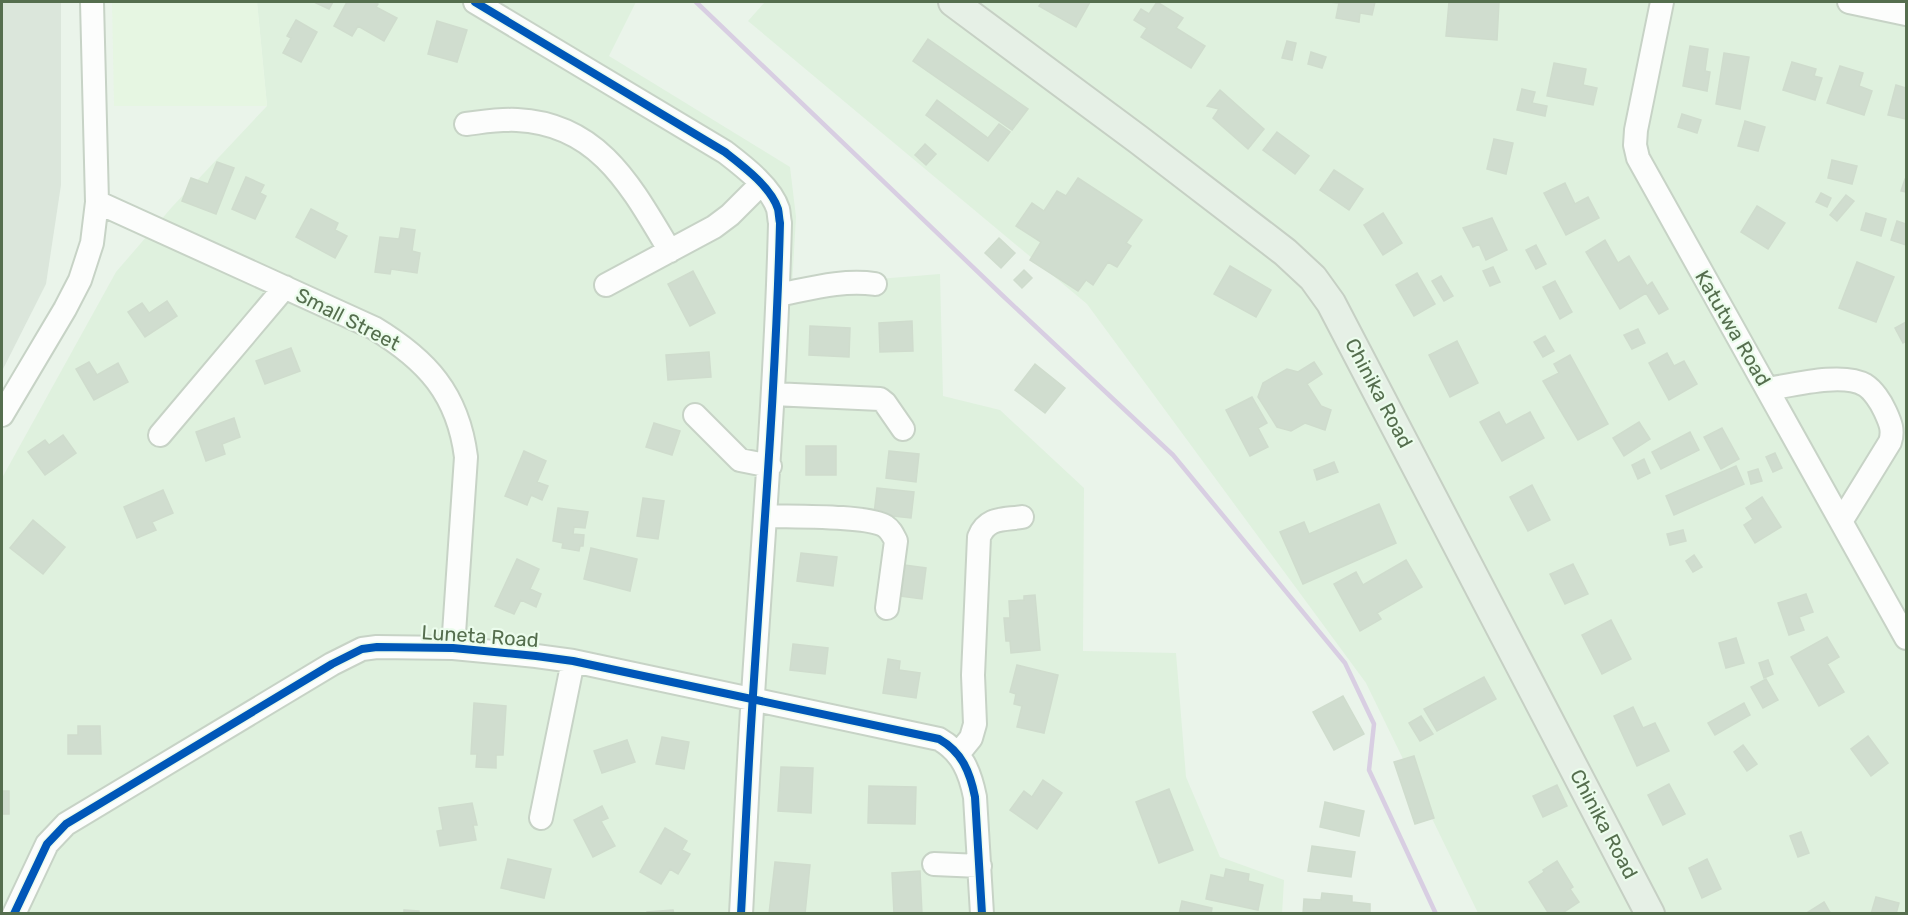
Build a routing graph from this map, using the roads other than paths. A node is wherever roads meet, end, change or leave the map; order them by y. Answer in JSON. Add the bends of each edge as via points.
{"nodes":[{"id":1,"x":92,"y":2,"type":"edge"},
{"id":2,"x":475,"y":2,"type":"edge"},
{"id":3,"x":953,"y":2,"type":"edge"},
{"id":4,"x":1662,"y":2,"type":"edge"},
{"id":5,"x":1849,"y":2,"type":"edge"},
{"id":6,"x":1906,"y":14,"type":"edge"},
{"id":7,"x":466,"y":124,"type":"dead end"},
{"id":8,"x":761,"y":184,"type":"junction"},
{"id":9,"x":97,"y":202,"type":"junction"},
{"id":10,"x":670,"y":251,"type":"junction"},
{"id":11,"x":875,"y":284,"type":"dead end"},
{"id":12,"x":606,"y":285,"type":"dead end"},
{"id":13,"x":285,"y":287,"type":"junction"},
{"id":14,"x":778,"y":295,"type":"junction"},
{"id":15,"x":1768,"y":389,"type":"junction"},
{"id":16,"x":773,"y":394,"type":"junction"},
{"id":17,"x":2,"y":414,"type":"edge"},
{"id":18,"x":695,"y":415,"type":"dead end"},
{"id":19,"x":903,"y":429,"type":"dead end"},
{"id":20,"x":160,"y":435,"type":"dead end"},
{"id":21,"x":770,"y":466,"type":"junction"},
{"id":22,"x":765,"y":516,"type":"junction"},
{"id":23,"x":1022,"y":517,"type":"dead end"},
{"id":24,"x":1842,"y":520,"type":"junction"},
{"id":25,"x":887,"y":608,"type":"dead end"},
{"id":26,"x":1906,"y":638,"type":"edge"},
{"id":27,"x":453,"y":648,"type":"junction"},
{"id":28,"x":573,"y":661,"type":"junction"},
{"id":29,"x":753,"y":699,"type":"junction"},
{"id":30,"x":958,"y":754,"type":"junction"},
{"id":31,"x":541,"y":818,"type":"dead end"},
{"id":32,"x":934,"y":864,"type":"dead end"},
{"id":33,"x":980,"y":866,"type":"junction"},
{"id":34,"x":14,"y":914,"type":"edge"},
{"id":35,"x":741,"y":914,"type":"edge"},
{"id":36,"x":982,"y":914,"type":"edge"},
{"id":37,"x":1650,"y":914,"type":"edge"}],
"edges":[{"from":1,"to":9,"type":"street"},
{"from":2,"to":8,"type":"street","via":[[693,131],[725,152]]},
{"from":3,"to":37,"type":"main road","name":"Chinika Road","via":[[1285,252],[1313,278],[1332,303]]},
{"from":4,"to":15,"type":"street","name":"Katutwa Road","via":[[1636,130],[1638,158]]},
{"from":5,"to":6,"type":"street"},
{"from":7,"to":10,"type":"street","via":[[538,122],[583,140],[623,176]]},
{"from":8,"to":10,"type":"street","via":[[721,223]]},
{"from":8,"to":14,"type":"street","via":[[778,208]]},
{"from":9,"to":13,"type":"street","name":"Small Street"},
{"from":9,"to":17,"type":"street","via":[[92,243],[80,280]]},
{"from":10,"to":12,"type":"street"},
{"from":11,"to":14,"type":"street","via":[[828,286]]},
{"from":13,"to":20,"type":"street"},
{"from":13,"to":27,"type":"street","name":"Small Street","via":[[374,328],[410,351],[429,370],[455,411],[466,457]]},
{"from":14,"to":16,"type":"street"},
{"from":15,"to":24,"type":"street","name":"Katutwa Road"},
{"from":15,"to":24,"type":"street","via":[[1826,380],[1856,381],[1871,390],[1884,408],[1892,428],[1890,442]]},
{"from":16,"to":19,"type":"street","via":[[880,399]]},
{"from":16,"to":21,"type":"street"},
{"from":18,"to":21,"type":"street","via":[[740,460]]},
{"from":21,"to":22,"type":"street"},
{"from":22,"to":25,"type":"street","via":[[856,519],[887,527],[896,541]]},
{"from":22,"to":29,"type":"street"},
{"from":23,"to":30,"type":"street","via":[[993,521],[979,537],[973,675],[975,724],[971,738]]},
{"from":24,"to":26,"type":"street","name":"Katutwa Road"},
{"from":27,"to":28,"type":"street","name":"Luneta Road"},
{"from":27,"to":34,"type":"street","name":"Luneta Road","via":[[377,647],[347,655],[66,824],[47,844]]},
{"from":28,"to":29,"type":"street","name":"Luneta Road"},
{"from":28,"to":31,"type":"street"},
{"from":29,"to":30,"type":"street","name":"Luneta Road","via":[[926,735],[950,745]]},
{"from":29,"to":35,"type":"street"},
{"from":30,"to":33,"type":"street","via":[[972,783]]},
{"from":32,"to":33,"type":"street"},
{"from":33,"to":36,"type":"street"}]}
